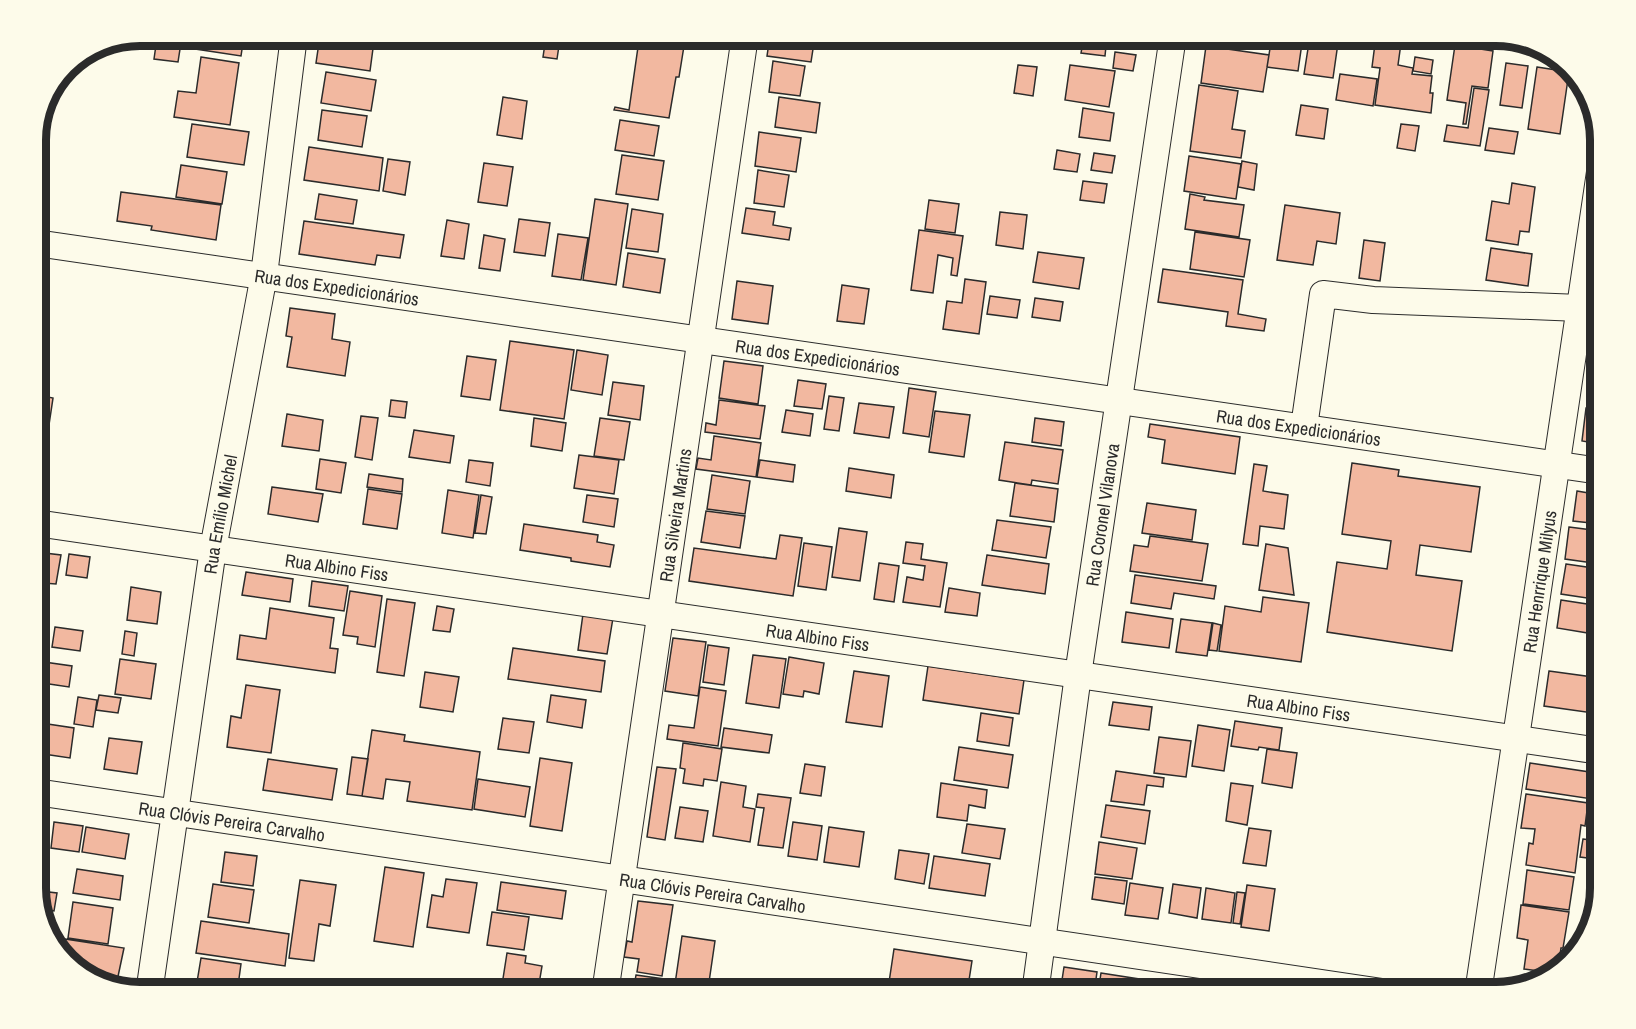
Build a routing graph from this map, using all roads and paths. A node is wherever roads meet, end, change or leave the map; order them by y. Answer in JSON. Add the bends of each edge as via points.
{"nodes":[{"id":1,"x":293,"y":46,"type":"edge"},
{"id":2,"x":744,"y":46,"type":"edge"},
{"id":3,"x":1172,"y":46,"type":"edge"},
{"id":4,"x":47,"y":245,"type":"edge"},
{"id":5,"x":1589,"y":246,"type":"edge"},
{"id":6,"x":264,"y":275,"type":"junction"},
{"id":7,"x":1580,"y":308,"type":"junction"},
{"id":8,"x":701,"y":341,"type":"junction"},
{"id":9,"x":1119,"y":400,"type":"junction"},
{"id":10,"x":1304,"y":427,"type":"junction"},
{"id":11,"x":1557,"y":464,"type":"junction"},
{"id":12,"x":1589,"y":469,"type":"edge"},
{"id":13,"x":47,"y":525,"type":"edge"},
{"id":14,"x":213,"y":549,"type":"junction"},
{"id":15,"x":661,"y":614,"type":"junction"},
{"id":16,"x":1078,"y":675,"type":"junction"},
{"id":17,"x":1516,"y":738,"type":"junction"},
{"id":18,"x":1590,"y":749,"type":"edge"},
{"id":19,"x":47,"y":794,"type":"edge"},
{"id":20,"x":175,"y":812,"type":"junction"},
{"id":21,"x":622,"y":879,"type":"junction"},
{"id":22,"x":1043,"y":942,"type":"junction"},
{"id":23,"x":151,"y":982,"type":"edge"},
{"id":24,"x":607,"y":982,"type":"edge"},
{"id":25,"x":1037,"y":982,"type":"edge"},
{"id":26,"x":1314,"y":982,"type":"edge"},
{"id":27,"x":1480,"y":982,"type":"edge"}],
"edges":[{"from":1,"to":6,"type":"street","name":"Rua Emílio Michel"},
{"from":2,"to":8,"type":"street","name":"Rua Silveira Martins"},
{"from":3,"to":9,"type":"street","name":"Rua Coronel Vilanova"},
{"from":4,"to":6,"type":"street","name":"Rua dos Expedicionários"},
{"from":5,"to":7,"type":"street","name":"Rua Henrrique Milyus"},
{"from":6,"to":8,"type":"street","name":"Rua dos Expedicionários"},
{"from":6,"to":14,"type":"street","name":"Rua Emílio Michel"},
{"from":7,"to":10,"type":"street","via":[[1373,300],[1323,294]]},
{"from":7,"to":11,"type":"street","name":"Rua Henrrique Milyus"},
{"from":8,"to":9,"type":"street","name":"Rua dos Expedicionários"},
{"from":8,"to":15,"type":"street","name":"Rua Silveira Martins"},
{"from":9,"to":10,"type":"street","name":"Rua dos Expedicionários"},
{"from":9,"to":16,"type":"street","name":"Rua Coronel Vilanova"},
{"from":10,"to":11,"type":"street","name":"Rua dos Expedicionários"},
{"from":11,"to":12,"type":"street","name":"Rua dos Expedicionários"},
{"from":11,"to":17,"type":"street","name":"Rua Henrrique Milyus"},
{"from":13,"to":14,"type":"street","name":"Rua Albino Fiss"},
{"from":14,"to":15,"type":"street","name":"Rua Albino Fiss"},
{"from":14,"to":20,"type":"street","name":"Rua Emílio Michel"},
{"from":15,"to":16,"type":"street","name":"Rua Albino Fiss"},
{"from":15,"to":21,"type":"street","name":"Rua Silveira Martins"},
{"from":16,"to":17,"type":"street","name":"Rua Albino Fiss"},
{"from":16,"to":22,"type":"street","name":"Rua Coronel Vilanova"},
{"from":17,"to":18,"type":"street","name":"Rua Albino Fiss"},
{"from":17,"to":27,"type":"street","name":"Rua Henrrique Milyus"},
{"from":19,"to":20,"type":"street","name":"Rua Clóvis Pereira Carvalho"},
{"from":20,"to":21,"type":"street","name":"Rua Clóvis Pereira Carvalho"},
{"from":20,"to":23,"type":"street","name":"Rua Emílio Michel"},
{"from":21,"to":22,"type":"street","name":"Rua Clóvis Pereira Carvalho"},
{"from":21,"to":24,"type":"street","name":"Rua Silveira Martins"},
{"from":22,"to":25,"type":"street","name":"Rua Coronel Vilanova"},
{"from":22,"to":26,"type":"street","name":"Rua Clóvis Pereira Carvalho"}]}
